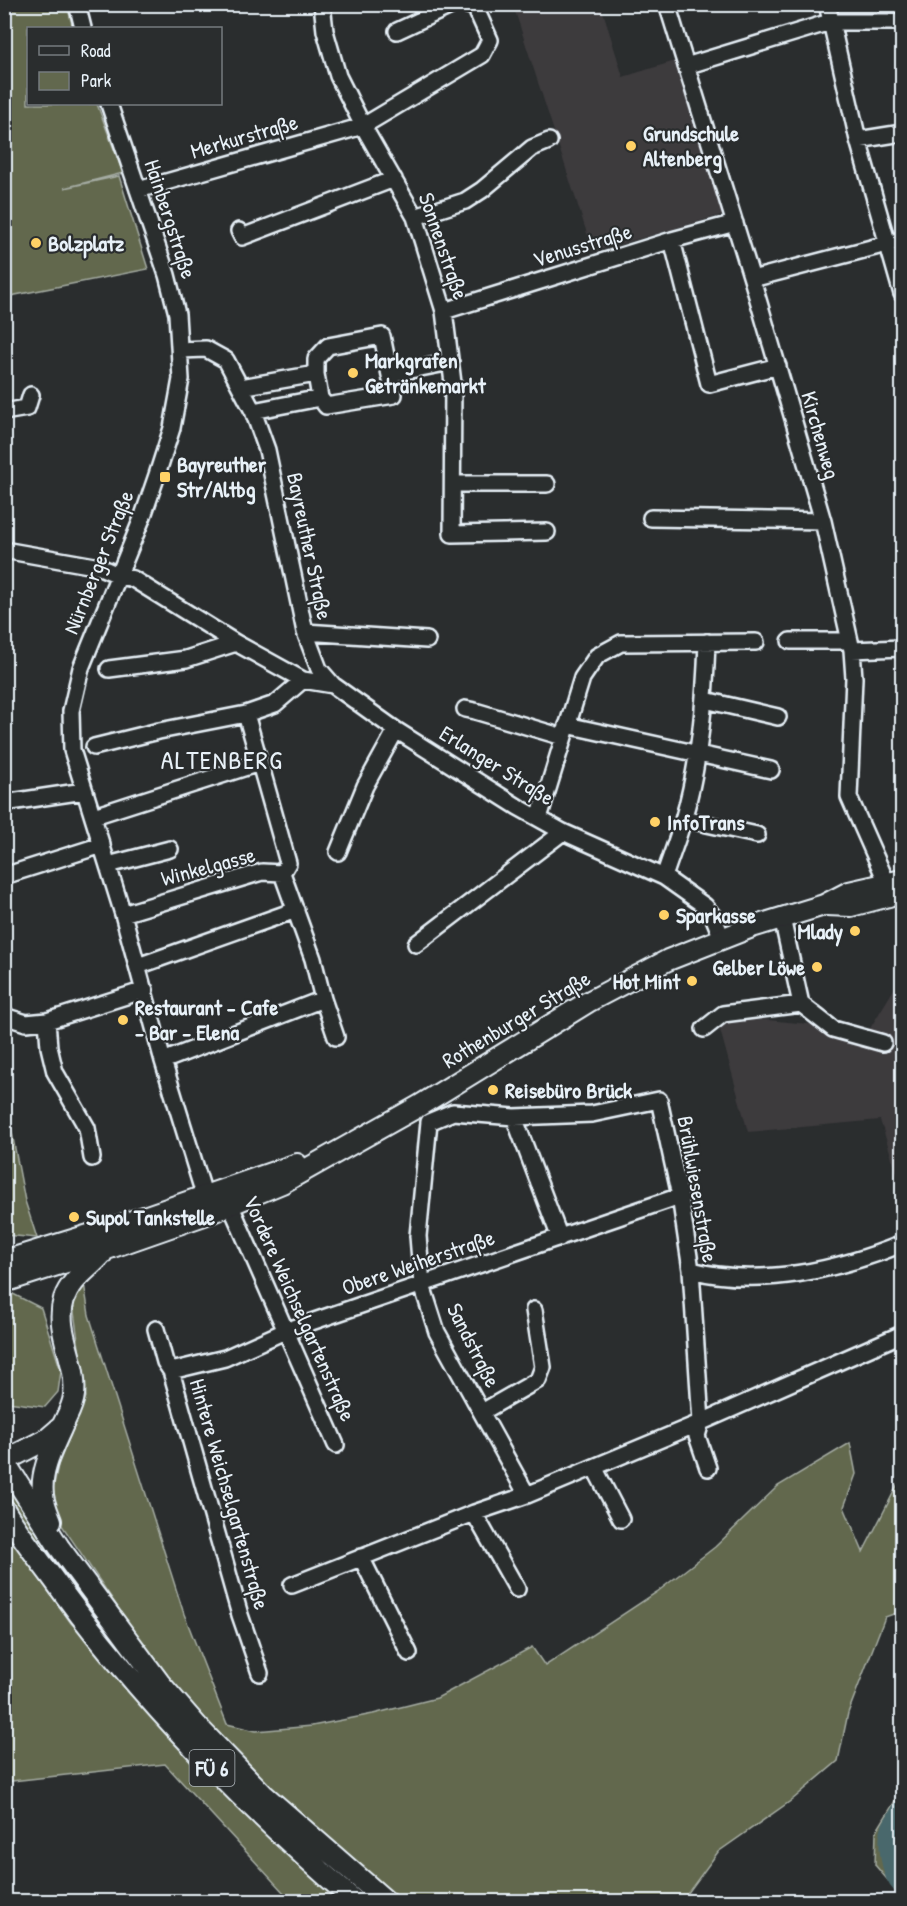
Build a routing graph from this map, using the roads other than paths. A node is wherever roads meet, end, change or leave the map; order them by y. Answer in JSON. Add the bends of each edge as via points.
{"nodes":[{"id":1,"x":77,"y":4,"type":"edge"},
{"id":2,"x":322,"y":4,"type":"edge"},
{"id":3,"x":455,"y":4,"type":"edge"},
{"id":4,"x":464,"y":4,"type":"edge"},
{"id":5,"x":667,"y":4,"type":"edge"},
{"id":6,"x":827,"y":4,"type":"edge"},
{"id":7,"x":830,"y":22,"type":"junction"},
{"id":8,"x":903,"y":22,"type":"edge"},
{"id":9,"x":83,"y":27,"type":"edge"},
{"id":10,"x":397,"y":31,"type":"dead end"},
{"id":11,"x":686,"y":66,"type":"junction"},
{"id":12,"x":109,"y":105,"type":"edge"},
{"id":13,"x":363,"y":126,"type":"junction"},
{"id":14,"x":903,"y":133,"type":"edge"},
{"id":15,"x":858,"y":140,"type":"junction"},
{"id":16,"x":549,"y":141,"type":"dead end"},
{"id":17,"x":394,"y":179,"type":"junction"},
{"id":18,"x":138,"y":190,"type":"junction"},
{"id":19,"x":415,"y":217,"type":"junction"},
{"id":20,"x":735,"y":223,"type":"junction"},
{"id":21,"x":239,"y":231,"type":"dead end"},
{"id":22,"x":672,"y":240,"type":"junction"},
{"id":23,"x":895,"y":242,"type":"edge"},
{"id":24,"x":752,"y":279,"type":"junction"},
{"id":25,"x":903,"y":294,"type":"edge"},
{"id":26,"x":444,"y":311,"type":"junction"},
{"id":27,"x":180,"y":350,"type":"junction"},
{"id":28,"x":451,"y":362,"type":"junction"},
{"id":29,"x":778,"y":366,"type":"junction"},
{"id":30,"x":316,"y":374,"type":"junction"},
{"id":31,"x":390,"y":374,"type":"junction"},
{"id":32,"x":241,"y":387,"type":"junction"},
{"id":33,"x":31,"y":395,"type":"dead end"},
{"id":34,"x":320,"y":398,"type":"junction"},
{"id":35,"x":253,"y":411,"type":"junction"},
{"id":36,"x":4,"y":412,"type":"edge"},
{"id":37,"x":453,"y":484,"type":"junction"},
{"id":38,"x":547,"y":484,"type":"dead end"},
{"id":39,"x":651,"y":518,"type":"dead end"},
{"id":40,"x":823,"y":521,"type":"junction"},
{"id":41,"x":548,"y":532,"type":"dead end"},
{"id":42,"x":4,"y":550,"type":"edge"},
{"id":43,"x":117,"y":575,"type":"junction"},
{"id":44,"x":305,"y":632,"type":"junction"},
{"id":45,"x":428,"y":640,"type":"dead end"},
{"id":46,"x":790,"y":641,"type":"dead end"},
{"id":47,"x":707,"y":642,"type":"junction"},
{"id":48,"x":756,"y":642,"type":"dead end"},
{"id":49,"x":236,"y":643,"type":"junction"},
{"id":50,"x":851,"y":645,"type":"junction"},
{"id":51,"x":903,"y":648,"type":"edge"},
{"id":52,"x":109,"y":669,"type":"dead end"},
{"id":53,"x":303,"y":680,"type":"junction"},
{"id":54,"x":333,"y":685,"type":"junction"},
{"id":55,"x":705,"y":699,"type":"junction"},
{"id":56,"x":465,"y":710,"type":"dead end"},
{"id":57,"x":246,"y":714,"type":"junction"},
{"id":58,"x":778,"y":717,"type":"dead end"},
{"id":59,"x":396,"y":730,"type":"junction"},
{"id":60,"x":565,"y":731,"type":"junction"},
{"id":61,"x":94,"y":747,"type":"dead end"},
{"id":62,"x":697,"y":754,"type":"junction"},
{"id":63,"x":259,"y":763,"type":"junction"},
{"id":64,"x":771,"y":770,"type":"dead end"},
{"id":65,"x":84,"y":791,"type":"junction"},
{"id":66,"x":4,"y":802,"type":"edge"},
{"id":67,"x":94,"y":816,"type":"junction"},
{"id":68,"x":539,"y":818,"type":"junction"},
{"id":69,"x":684,"y":819,"type":"junction"},
{"id":70,"x":563,"y":832,"type":"junction"},
{"id":71,"x":756,"y":835,"type":"dead end"},
{"id":72,"x":102,"y":845,"type":"junction"},
{"id":73,"x":170,"y":849,"type":"dead end"},
{"id":74,"x":338,"y":852,"type":"dead end"},
{"id":75,"x":108,"y":865,"type":"junction"},
{"id":76,"x":282,"y":873,"type":"junction"},
{"id":77,"x":4,"y":876,"type":"edge"},
{"id":78,"x":663,"y":877,"type":"junction"},
{"id":79,"x":897,"y":885,"type":"edge"},
{"id":80,"x":296,"y":910,"type":"junction"},
{"id":81,"x":123,"y":914,"type":"junction"},
{"id":82,"x":782,"y":918,"type":"junction"},
{"id":83,"x":722,"y":938,"type":"junction"},
{"id":84,"x":416,"y":944,"type":"dead end"},
{"id":85,"x":138,"y":966,"type":"junction"},
{"id":86,"x":145,"y":990,"type":"junction"},
{"id":87,"x":323,"y":999,"type":"junction"},
{"id":88,"x":801,"y":1005,"type":"junction"},
{"id":89,"x":4,"y":1016,"type":"edge"},
{"id":90,"x":47,"y":1022,"type":"junction"},
{"id":91,"x":704,"y":1029,"type":"dead end"},
{"id":92,"x":336,"y":1037,"type":"dead end"},
{"id":93,"x":883,"y":1042,"type":"dead end"},
{"id":94,"x":163,"y":1060,"type":"junction"},
{"id":95,"x":453,"y":1112,"type":"joint"},
{"id":96,"x":514,"y":1117,"type":"junction"},
{"id":97,"x":92,"y":1158,"type":"dead end"},
{"id":98,"x":680,"y":1196,"type":"junction"},
{"id":99,"x":227,"y":1197,"type":"junction"},
{"id":100,"x":207,"y":1205,"type":"junction"},
{"id":101,"x":561,"y":1238,"type":"junction"},
{"id":102,"x":903,"y":1244,"type":"edge"},
{"id":103,"x":107,"y":1249,"type":"junction"},
{"id":104,"x":4,"y":1261,"type":"edge"},
{"id":105,"x":691,"y":1270,"type":"junction"},
{"id":106,"x":4,"y":1282,"type":"edge"},
{"id":107,"x":422,"y":1285,"type":"junction"},
{"id":108,"x":534,"y":1310,"type":"dead end"},
{"id":109,"x":156,"y":1329,"type":"dead end"},
{"id":110,"x":285,"y":1331,"type":"junction"},
{"id":111,"x":903,"y":1334,"type":"edge"},
{"id":112,"x":171,"y":1371,"type":"junction"},
{"id":113,"x":482,"y":1412,"type":"junction"},
{"id":114,"x":701,"y":1422,"type":"junction"},
{"id":115,"x":61,"y":1427,"type":"junction"},
{"id":116,"x":336,"y":1445,"type":"dead end"},
{"id":117,"x":4,"y":1461,"type":"edge"},
{"id":118,"x":594,"y":1467,"type":"junction"},
{"id":119,"x":708,"y":1468,"type":"dead end"},
{"id":120,"x":528,"y":1495,"type":"junction"},
{"id":121,"x":5,"y":1511,"type":"edge"},
{"id":122,"x":474,"y":1513,"type":"junction"},
{"id":123,"x":621,"y":1520,"type":"dead end"},
{"id":124,"x":59,"y":1547,"type":"junction"},
{"id":125,"x":361,"y":1557,"type":"junction"},
{"id":126,"x":292,"y":1585,"type":"dead end"},
{"id":127,"x":517,"y":1589,"type":"dead end"},
{"id":128,"x":409,"y":1653,"type":"dead end"},
{"id":129,"x":260,"y":1672,"type":"dead end"},
{"id":130,"x":356,"y":1902,"type":"edge"},
{"id":131,"x":387,"y":1902,"type":"edge"}],
"edges":[{"from":1,"to":9,"type":"street"},
{"from":2,"to":13,"type":"street","name":"Sonnenstraße","via":[[338,76]]},
{"from":3,"to":10,"type":"street"},
{"from":4,"to":13,"type":"street","name":"Merkurstraße","via":[[475,7],[490,40],[482,55]]},
{"from":5,"to":11,"type":"street","name":"Kirchenweg"},
{"from":6,"to":7,"type":"street"},
{"from":7,"to":8,"type":"street"},
{"from":7,"to":11,"type":"street"},
{"from":7,"to":15,"type":"street"},
{"from":11,"to":20,"type":"street","name":"Kirchenweg"},
{"from":12,"to":18,"type":"street","name":"Hainbergstraße"},
{"from":13,"to":17,"type":"street","name":"Sonnenstraße"},
{"from":13,"to":18,"type":"street","name":"Merkurstraße"},
{"from":14,"to":15,"type":"street"},
{"from":15,"to":23,"type":"street"},
{"from":16,"to":19,"type":"street","via":[[532,148],[465,201]]},
{"from":17,"to":19,"type":"street","name":"Sonnenstraße"},
{"from":17,"to":21,"type":"street","via":[[242,237]]},
{"from":18,"to":27,"type":"street","name":"Hainbergstraße","via":[[167,275],[177,314]]},
{"from":19,"to":26,"type":"street","name":"Sonnenstraße"},
{"from":20,"to":22,"type":"street","name":"Venusstraße"},
{"from":20,"to":24,"type":"street","name":"Kirchenweg"},
{"from":22,"to":26,"type":"street","name":"Venusstraße"},
{"from":22,"to":29,"type":"street","via":[[709,384]]},
{"from":23,"to":24,"type":"street"},
{"from":23,"to":25,"type":"street"},
{"from":24,"to":29,"type":"street","name":"Kirchenweg"},
{"from":26,"to":28,"type":"street","name":"Sonnenstraße"},
{"from":27,"to":32,"type":"street","name":"Bayreuther Straße","via":[[206,348],[226,360]]},
{"from":27,"to":43,"type":"street","name":"Nürnberger Straße","via":[[181,379],[172,428]]},
{"from":28,"to":31,"type":"street"},
{"from":28,"to":37,"type":"street","name":"Sonnenstraße"},
{"from":29,"to":40,"type":"street","name":"Kirchenweg"},
{"from":30,"to":31,"type":"street","via":[[316,359],[328,346],[382,336]]},
{"from":30,"to":32,"type":"street"},
{"from":30,"to":34,"type":"street"},
{"from":31,"to":34,"type":"street","via":[[394,394],[326,406]]},
{"from":32,"to":35,"type":"street","name":"Bayreuther Straße"},
{"from":33,"to":36,"type":"street","via":[[27,408]]},
{"from":34,"to":35,"type":"street"},
{"from":35,"to":44,"type":"street","name":"Bayreuther Straße","via":[[267,450]]},
{"from":37,"to":38,"type":"street"},
{"from":37,"to":41,"type":"street","name":"Sonnenstraße","via":[[452,534]]},
{"from":39,"to":40,"type":"street"},
{"from":40,"to":50,"type":"street","name":"Kirchenweg"},
{"from":42,"to":43,"type":"street","name":"Erlanger Straße","via":[[100,567]]},
{"from":43,"to":49,"type":"street","name":"Erlanger Straße","via":[[133,579]]},
{"from":43,"to":65,"type":"street","name":"Nürnberger Straße","via":[[81,668],[71,711],[72,750]]},
{"from":44,"to":45,"type":"street"},
{"from":44,"to":54,"type":"street","name":"Bayreuther Straße","via":[[319,669]]},
{"from":46,"to":50,"type":"street"},
{"from":47,"to":48,"type":"street"},
{"from":47,"to":55,"type":"street"},
{"from":47,"to":60,"type":"street","via":[[621,643],[597,656],[582,678]]},
{"from":49,"to":52,"type":"street","via":[[186,659]]},
{"from":49,"to":53,"type":"street","name":"Erlanger Straße"},
{"from":50,"to":51,"type":"street"},
{"from":50,"to":79,"type":"street","name":"Kirchenweg","via":[[854,678],[849,797]]},
{"from":53,"to":54,"type":"street","name":"Erlanger Straße"},
{"from":53,"to":57,"type":"street","via":[[275,704]]},
{"from":54,"to":59,"type":"street","name":"Erlanger Straße"},
{"from":55,"to":58,"type":"street"},
{"from":55,"to":62,"type":"street"},
{"from":56,"to":60,"type":"street"},
{"from":57,"to":61,"type":"street"},
{"from":57,"to":63,"type":"street"},
{"from":59,"to":68,"type":"street","name":"Erlanger Straße"},
{"from":59,"to":74,"type":"street","via":[[365,786]]},
{"from":60,"to":62,"type":"street"},
{"from":60,"to":68,"type":"street"},
{"from":62,"to":64,"type":"street"},
{"from":62,"to":69,"type":"street"},
{"from":63,"to":67,"type":"street"},
{"from":63,"to":76,"type":"street","via":[[288,863]]},
{"from":65,"to":66,"type":"street"},
{"from":65,"to":67,"type":"street","name":"Nürnberger Straße"},
{"from":67,"to":72,"type":"street","name":"Nürnberger Straße"},
{"from":68,"to":70,"type":"street","name":"Erlanger Straße"},
{"from":69,"to":71,"type":"street"},
{"from":69,"to":78,"type":"street"},
{"from":70,"to":78,"type":"street","name":"Erlanger Straße"},
{"from":70,"to":84,"type":"street"},
{"from":72,"to":75,"type":"street","name":"Nürnberger Straße"},
{"from":72,"to":77,"type":"street"},
{"from":73,"to":75,"type":"street"},
{"from":75,"to":81,"type":"street","name":"Nürnberger Straße"},
{"from":76,"to":80,"type":"street","name":"Winkelgasse"},
{"from":76,"to":81,"type":"street","name":"Winkelgasse","via":[[262,872]]},
{"from":78,"to":83,"type":"street","name":"Erlanger Straße","via":[[705,906]]},
{"from":79,"to":82,"type":"main road","name":"Rothenburger Straße","via":[[851,906],[824,905]]},
{"from":80,"to":85,"type":"street"},
{"from":80,"to":87,"type":"street","name":"Winkelgasse"},
{"from":81,"to":85,"type":"street","name":"Nürnberger Straße"},
{"from":82,"to":83,"type":"main road","name":"Rothenburger Straße"},
{"from":82,"to":88,"type":"street"},
{"from":83,"to":99,"type":"main road","name":"Rothenburger Straße","via":[[668,960],[588,1002],[419,1106],[282,1183]]},
{"from":85,"to":86,"type":"street","name":"Nürnberger Straße"},
{"from":86,"to":90,"type":"street"},
{"from":86,"to":94,"type":"street","name":"Nürnberger Straße"},
{"from":87,"to":92,"type":"street","name":"Winkelgasse"},
{"from":87,"to":94,"type":"street"},
{"from":88,"to":91,"type":"street","via":[[723,1014]]},
{"from":88,"to":93,"type":"street","via":[[833,1029]]},
{"from":89,"to":90,"type":"street","via":[[26,1023]]},
{"from":90,"to":97,"type":"street","via":[[55,1072],[87,1128]]},
{"from":94,"to":100,"type":"street","name":"Nürnberger Straße"},
{"from":95,"to":96,"type":"street","name":"Brühlwiesenstraße"},
{"from":95,"to":107,"type":"street","name":"Sandstraße","via":[[429,1122],[418,1236]]},
{"from":96,"to":98,"type":"street","name":"Brühlwiesenstraße","via":[[592,1114],[659,1100]]},
{"from":96,"to":101,"type":"street"},
{"from":98,"to":101,"type":"street","name":"Obere Weiherstraße"},
{"from":98,"to":105,"type":"street","name":"Brühlwiesenstraße"},
{"from":99,"to":100,"type":"main road","name":"Rothenburger Straße"},
{"from":99,"to":110,"type":"street","name":"Vordere Weichselgartenstraße"},
{"from":100,"to":103,"type":"main road","name":"Rothenburger Straße"},
{"from":100,"to":104,"type":"main road","name":"Rothenburger Straße","via":[[118,1226]]},
{"from":101,"to":107,"type":"street","name":"Obere Weiherstraße"},
{"from":102,"to":105,"type":"street","via":[[833,1267],[774,1276],[714,1276]]},
{"from":103,"to":106,"type":"main road","name":"Rothenburger Straße"},
{"from":103,"to":115,"type":"main road","via":[[73,1282],[61,1312],[74,1385],[72,1403]]},
{"from":105,"to":114,"type":"street","name":"Brühlwiesenstraße"},
{"from":107,"to":110,"type":"street","name":"Obere Weiherstraße"},
{"from":107,"to":113,"type":"street","name":"Sandstraße","via":[[437,1332]]},
{"from":108,"to":113,"type":"street","via":[[543,1367],[538,1380]]},
{"from":109,"to":112,"type":"street","name":"Hintere Weichselgartenstraße"},
{"from":110,"to":112,"type":"street","name":"Obere Weiherstraße","via":[[225,1358]]},
{"from":110,"to":116,"type":"street","name":"Vordere Weichselgartenstraße"},
{"from":111,"to":114,"type":"street"},
{"from":112,"to":129,"type":"street","name":"Hintere Weichselgartenstraße","via":[[240,1615]]},
{"from":113,"to":120,"type":"street","name":"Sandstraße"},
{"from":114,"to":118,"type":"street"},
{"from":114,"to":119,"type":"street","name":"Brühlwiesenstraße","via":[[697,1436]]},
{"from":115,"to":117,"type":"main road","via":[[47,1439]]},
{"from":115,"to":124,"type":"main road","via":[[42,1483]]},
{"from":117,"to":124,"type":"main road","number":"FÜ 6"},
{"from":118,"to":120,"type":"street"},
{"from":118,"to":123,"type":"street"},
{"from":120,"to":122,"type":"street"},
{"from":121,"to":130,"type":"main road","number":"FÜ 6","via":[[83,1620],[142,1693],[226,1784]]},
{"from":122,"to":125,"type":"street"},
{"from":122,"to":127,"type":"street"},
{"from":124,"to":131,"type":"main road","number":"FÜ 6","via":[[159,1682],[199,1728],[263,1794]]},
{"from":125,"to":126,"type":"street"},
{"from":125,"to":128,"type":"street"}]}
